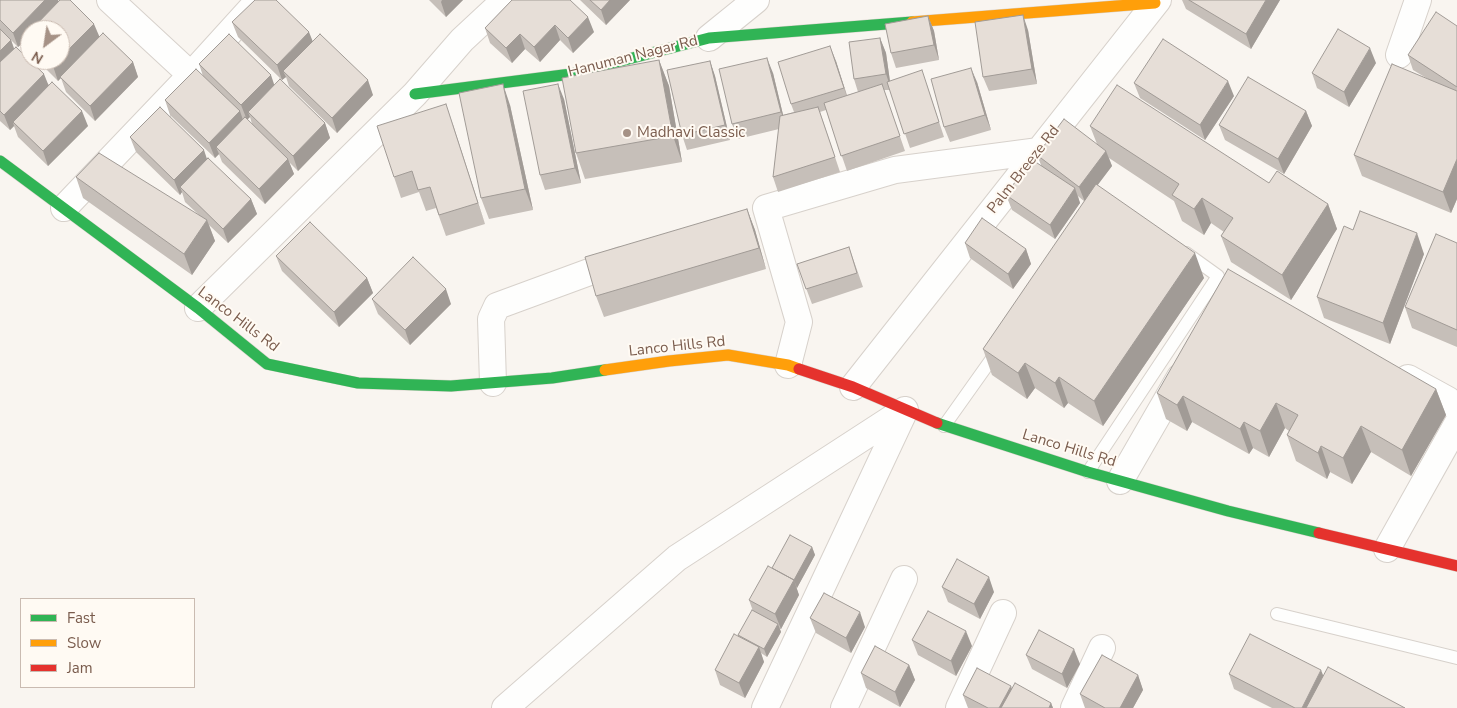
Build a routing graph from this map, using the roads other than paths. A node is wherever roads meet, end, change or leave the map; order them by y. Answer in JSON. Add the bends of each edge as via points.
{"nodes":[{"id":1,"x":110,"y":0,"type":"edge"},
{"id":2,"x":259,"y":0,"type":"edge"},
{"id":3,"x":505,"y":0,"type":"edge"},
{"id":4,"x":756,"y":0,"type":"edge"},
{"id":5,"x":1418,"y":0,"type":"edge"},
{"id":6,"x":1155,"y":1,"type":"edge"},
{"id":7,"x":710,"y":38,"type":"junction"},
{"id":8,"x":1399,"y":55,"type":"dead end"},
{"id":9,"x":191,"y":75,"type":"junction"},
{"id":10,"x":415,"y":94,"type":"junction"},
{"id":11,"x":1039,"y":151,"type":"junction"},
{"id":12,"x":0,"y":162,"type":"edge"},
{"id":13,"x":64,"y":208,"type":"junction"},
{"id":14,"x":1178,"y":248,"type":"edge"},
{"id":15,"x":647,"y":251,"type":"edge"},
{"id":16,"x":1236,"y":289,"type":"edge"},
{"id":17,"x":198,"y":308,"type":"junction"},
{"id":18,"x":1007,"y":336,"type":"edge"},
{"id":19,"x":788,"y":364,"type":"junction"},
{"id":20,"x":1388,"y":367,"type":"edge"},
{"id":21,"x":493,"y":383,"type":"junction"},
{"id":22,"x":853,"y":387,"type":"junction"},
{"id":23,"x":1457,"y":408,"type":"edge"},
{"id":24,"x":905,"y":410,"type":"junction"},
{"id":25,"x":1457,"y":424,"type":"edge"},
{"id":26,"x":944,"y":426,"type":"junction"},
{"id":27,"x":1088,"y":472,"type":"junction"},
{"id":28,"x":1120,"y":481,"type":"junction"},
{"id":29,"x":1387,"y":549,"type":"junction"},
{"id":30,"x":1457,"y":566,"type":"edge"},
{"id":31,"x":904,"y":579,"type":"dead end"},
{"id":32,"x":1003,"y":614,"type":"dead end"},
{"id":33,"x":1277,"y":614,"type":"dead end"},
{"id":34,"x":1102,"y":648,"type":"dead end"},
{"id":35,"x":1457,"y":658,"type":"edge"},
{"id":36,"x":505,"y":708,"type":"edge"},
{"id":37,"x":764,"y":708,"type":"edge"},
{"id":38,"x":844,"y":708,"type":"edge"},
{"id":39,"x":959,"y":708,"type":"edge"},
{"id":40,"x":1074,"y":708,"type":"edge"}],
"edges":[{"from":1,"to":9,"type":"street"},
{"from":2,"to":9,"type":"street"},
{"from":3,"to":10,"type":"street","via":[[462,40]]},
{"from":4,"to":7,"type":"street"},
{"from":5,"to":8,"type":"street"},
{"from":6,"to":7,"type":"street","name":"Hanuman Nagar Rd"},
{"from":6,"to":11,"type":"street","name":"Palm Breeze Rd"},
{"from":7,"to":10,"type":"street","name":"Hanuman Nagar Rd","via":[[570,74]]},
{"from":9,"to":13,"type":"street"},
{"from":10,"to":17,"type":"street"},
{"from":11,"to":19,"type":"street","via":[[895,170],[757,211],[799,322]]},
{"from":11,"to":22,"type":"street","name":"Palm Breeze Rd"},
{"from":12,"to":13,"type":"street","name":"Lanco Hills Rd"},
{"from":13,"to":17,"type":"street","name":"Lanco Hills Rd"},
{"from":14,"to":27,"type":"lane","via":[[1218,276]]},
{"from":15,"to":21,"type":"street","via":[[497,306],[491,319]]},
{"from":16,"to":28,"type":"street","via":[[1228,294]]},
{"from":17,"to":21,"type":"street","name":"Lanco Hills Rd","via":[[267,364],[358,383],[451,386]]},
{"from":18,"to":26,"type":"lane"},
{"from":19,"to":21,"type":"street","name":"Lanco Hills Rd","via":[[728,355]]},
{"from":19,"to":22,"type":"street","name":"Lanco Hills Rd"},
{"from":20,"to":23,"type":"street"},
{"from":22,"to":24,"type":"street","name":"Lanco Hills Rd"},
{"from":24,"to":26,"type":"street","name":"Lanco Hills Rd"},
{"from":24,"to":36,"type":"street","via":[[677,558]]},
{"from":24,"to":37,"type":"street"},
{"from":25,"to":29,"type":"street"},
{"from":26,"to":27,"type":"street","name":"Lanco Hills Rd"},
{"from":27,"to":28,"type":"street","name":"Lanco Hills Rd"},
{"from":28,"to":29,"type":"street","name":"Lanco Hills Rd"},
{"from":29,"to":30,"type":"street","name":"Lanco Hills Rd"},
{"from":31,"to":38,"type":"street"},
{"from":32,"to":39,"type":"street"},
{"from":33,"to":35,"type":"lane"},
{"from":34,"to":40,"type":"street"}]}
